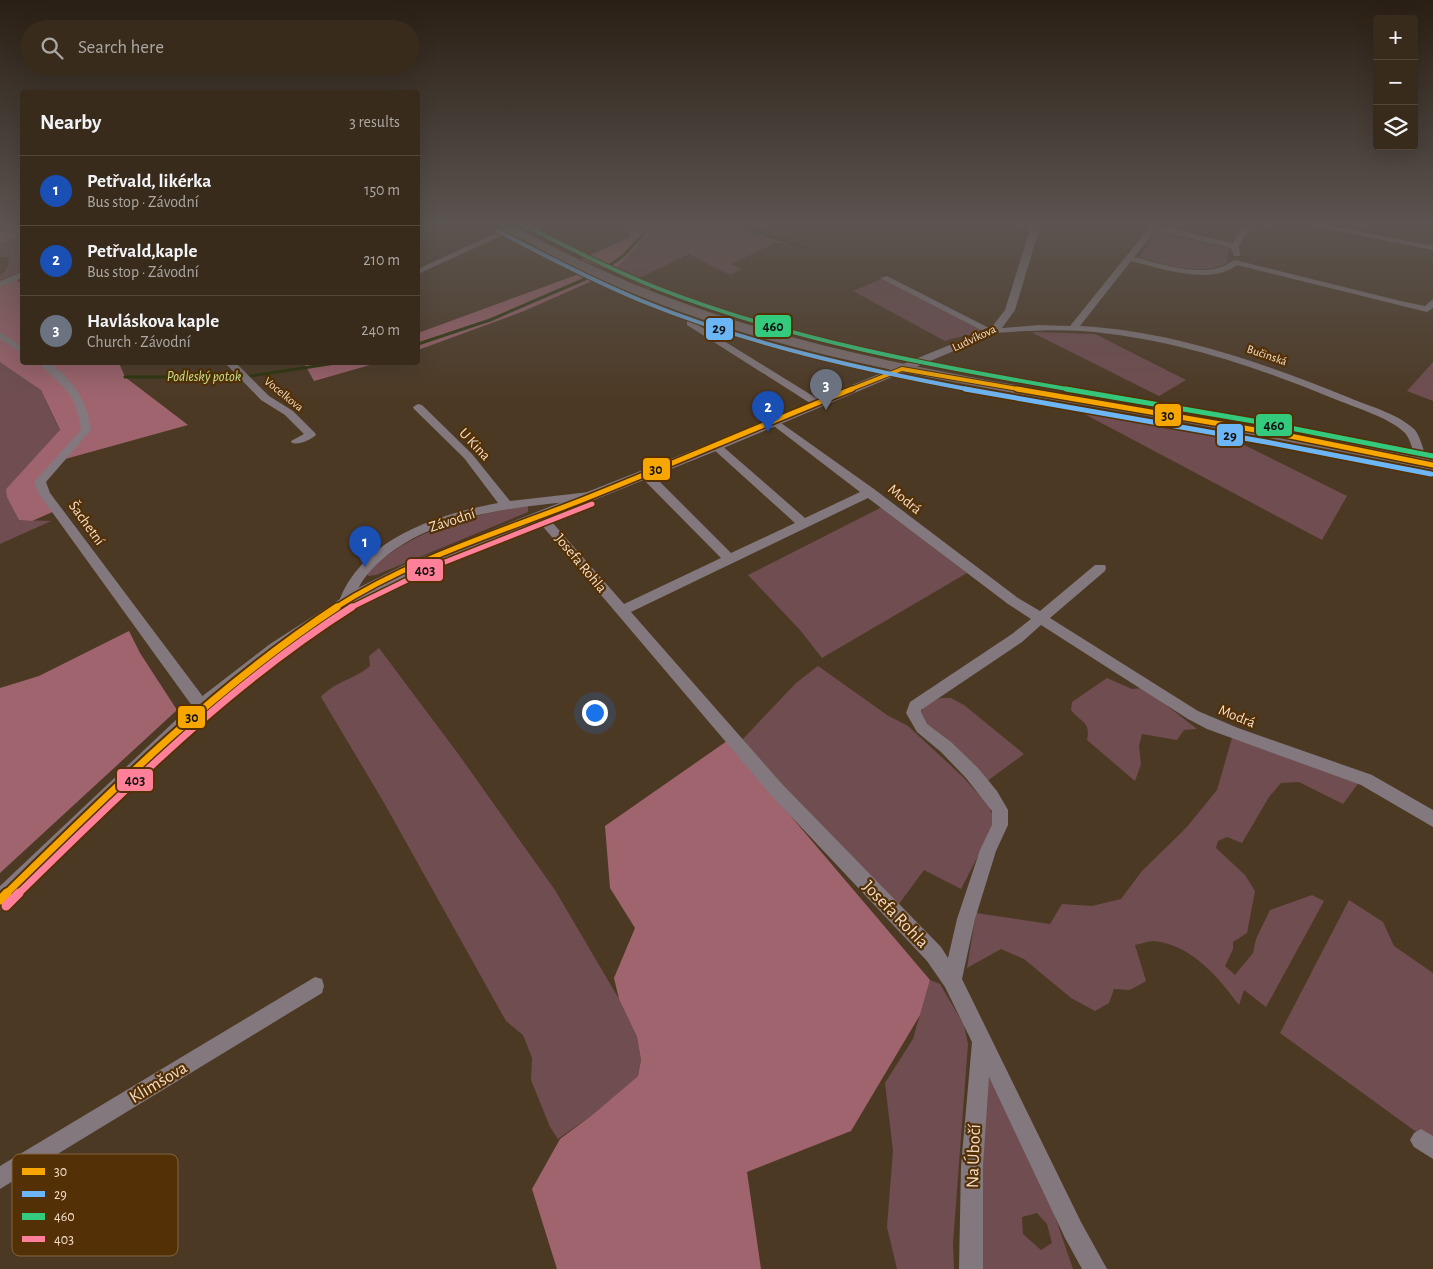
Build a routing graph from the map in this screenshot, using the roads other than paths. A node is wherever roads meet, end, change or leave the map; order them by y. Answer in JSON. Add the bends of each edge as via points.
{"nodes":[{"id":1,"x":619,"y":282,"type":"edge"},
{"id":2,"x":893,"y":282,"type":"edge"},
{"id":3,"x":1019,"y":282,"type":"edge"},
{"id":4,"x":1109,"y":282,"type":"edge"},
{"id":5,"x":1315,"y":282,"type":"edge"},
{"id":6,"x":1433,"y":302,"type":"edge"},
{"id":7,"x":690,"y":322,"type":"dead end"},
{"id":8,"x":1073,"y":328,"type":"junction"},
{"id":9,"x":993,"y":331,"type":"junction"},
{"id":10,"x":0,"y":335,"type":"edge"},
{"id":11,"x":20,"y":349,"type":"edge"},
{"id":12,"x":46,"y":365,"type":"edge"},
{"id":13,"x":232,"y":365,"type":"edge"},
{"id":14,"x":902,"y":369,"type":"junction"},
{"id":15,"x":817,"y":403,"type":"junction"},
{"id":16,"x":418,"y":407,"type":"dead end"},
{"id":17,"x":774,"y":421,"type":"junction"},
{"id":18,"x":296,"y":441,"type":"dead end"},
{"id":19,"x":716,"y":446,"type":"junction"},
{"id":20,"x":1428,"y":463,"type":"edge"},
{"id":21,"x":645,"y":474,"type":"junction"},
{"id":22,"x":870,"y":492,"type":"junction"},
{"id":23,"x":589,"y":496,"type":"junction"},
{"id":24,"x":506,"y":505,"type":"junction"},
{"id":25,"x":540,"y":516,"type":"junction"},
{"id":26,"x":803,"y":523,"type":"junction"},
{"id":27,"x":728,"y":558,"type":"junction"},
{"id":28,"x":1100,"y":568,"type":"dead end"},
{"id":29,"x":346,"y":601,"type":"junction"},
{"id":30,"x":621,"y":611,"type":"junction"},
{"id":31,"x":1040,"y":619,"type":"junction"},
{"id":32,"x":202,"y":706,"type":"junction"},
{"id":33,"x":1433,"y":819,"type":"edge"},
{"id":34,"x":0,"y":900,"type":"edge"},
{"id":35,"x":952,"y":980,"type":"junction"},
{"id":36,"x":316,"y":986,"type":"dead end"},
{"id":37,"x":981,"y":1043,"type":"junction"},
{"id":38,"x":40,"y":1154,"type":"edge"},
{"id":39,"x":12,"y":1171,"type":"edge"},
{"id":40,"x":0,"y":1178,"type":"edge"},
{"id":41,"x":971,"y":1269,"type":"edge"},
{"id":42,"x":1094,"y":1269,"type":"edge"}],
"edges":[{"from":1,"to":14,"type":"main road","via":[[684,309],[796,344]]},
{"from":2,"to":9,"type":"street"},
{"from":3,"to":9,"type":"street","name":"Ludvíkova","via":[[1010,310]]},
{"from":4,"to":8,"type":"street"},
{"from":5,"to":6,"type":"street","via":[[1405,305],[1427,308]]},
{"from":7,"to":15,"type":"street"},
{"from":8,"to":9,"type":"street","name":"Bučinská","via":[[1031,327]]},
{"from":8,"to":20,"type":"street","name":"Bučinská","via":[[1193,347],[1285,375],[1404,426]]},
{"from":9,"to":14,"type":"street","name":"Ludvíkova"},
{"from":10,"to":11,"type":"street"},
{"from":12,"to":32,"type":"street","name":"Šachetní","via":[[70,387],[86,415],[86,430],[40,482],[45,494]]},
{"from":13,"to":18,"type":"street","name":"Vocelkova","via":[[265,398],[288,413],[310,435]]},
{"from":14,"to":15,"type":"street","name":"Závodní"},
{"from":14,"to":20,"type":"main road"},
{"from":15,"to":17,"type":"street","name":"Závodní"},
{"from":16,"to":24,"type":"street","name":"U Kina","via":[[468,456]]},
{"from":17,"to":19,"type":"street","name":"Závodní"},
{"from":17,"to":22,"type":"street","name":"Modrá"},
{"from":19,"to":21,"type":"street","name":"Závodní"},
{"from":19,"to":26,"type":"street"},
{"from":21,"to":23,"type":"street","name":"Závodní"},
{"from":21,"to":27,"type":"street"},
{"from":22,"to":26,"type":"street"},
{"from":22,"to":31,"type":"street","name":"Modrá","via":[[944,551]]},
{"from":23,"to":24,"type":"street","name":"Závodní"},
{"from":23,"to":25,"type":"street","name":"Závodní"},
{"from":24,"to":29,"type":"street","name":"Závodní","via":[[444,520],[406,538],[364,567]]},
{"from":25,"to":29,"type":"street","name":"Závodní","via":[[400,572]]},
{"from":25,"to":30,"type":"street","name":"Josefa Rohla"},
{"from":26,"to":27,"type":"street"},
{"from":27,"to":30,"type":"street"},
{"from":28,"to":31,"type":"street"},
{"from":29,"to":32,"type":"street","name":"Závodní","via":[[276,648]]},
{"from":30,"to":35,"type":"street","name":"Josefa Rohla","via":[[776,789],[934,954]]},
{"from":31,"to":33,"type":"street","name":"Modrá","via":[[1212,725],[1358,776]]},
{"from":31,"to":35,"type":"street","via":[[915,706],[913,714],[922,728],[972,773],[1000,810],[1000,824],[988,850],[966,919]]},
{"from":32,"to":34,"type":"street","name":"Závodní"},
{"from":35,"to":37,"type":"street","name":"Josefa Rohla"},
{"from":36,"to":38,"type":"street","name":"Klimšova"},
{"from":37,"to":41,"type":"street","name":"Na Úbočí","via":[[972,1166]]},
{"from":37,"to":42,"type":"street","name":"Josefa Rohla"},
{"from":39,"to":40,"type":"street","name":"Klimšova"}]}
